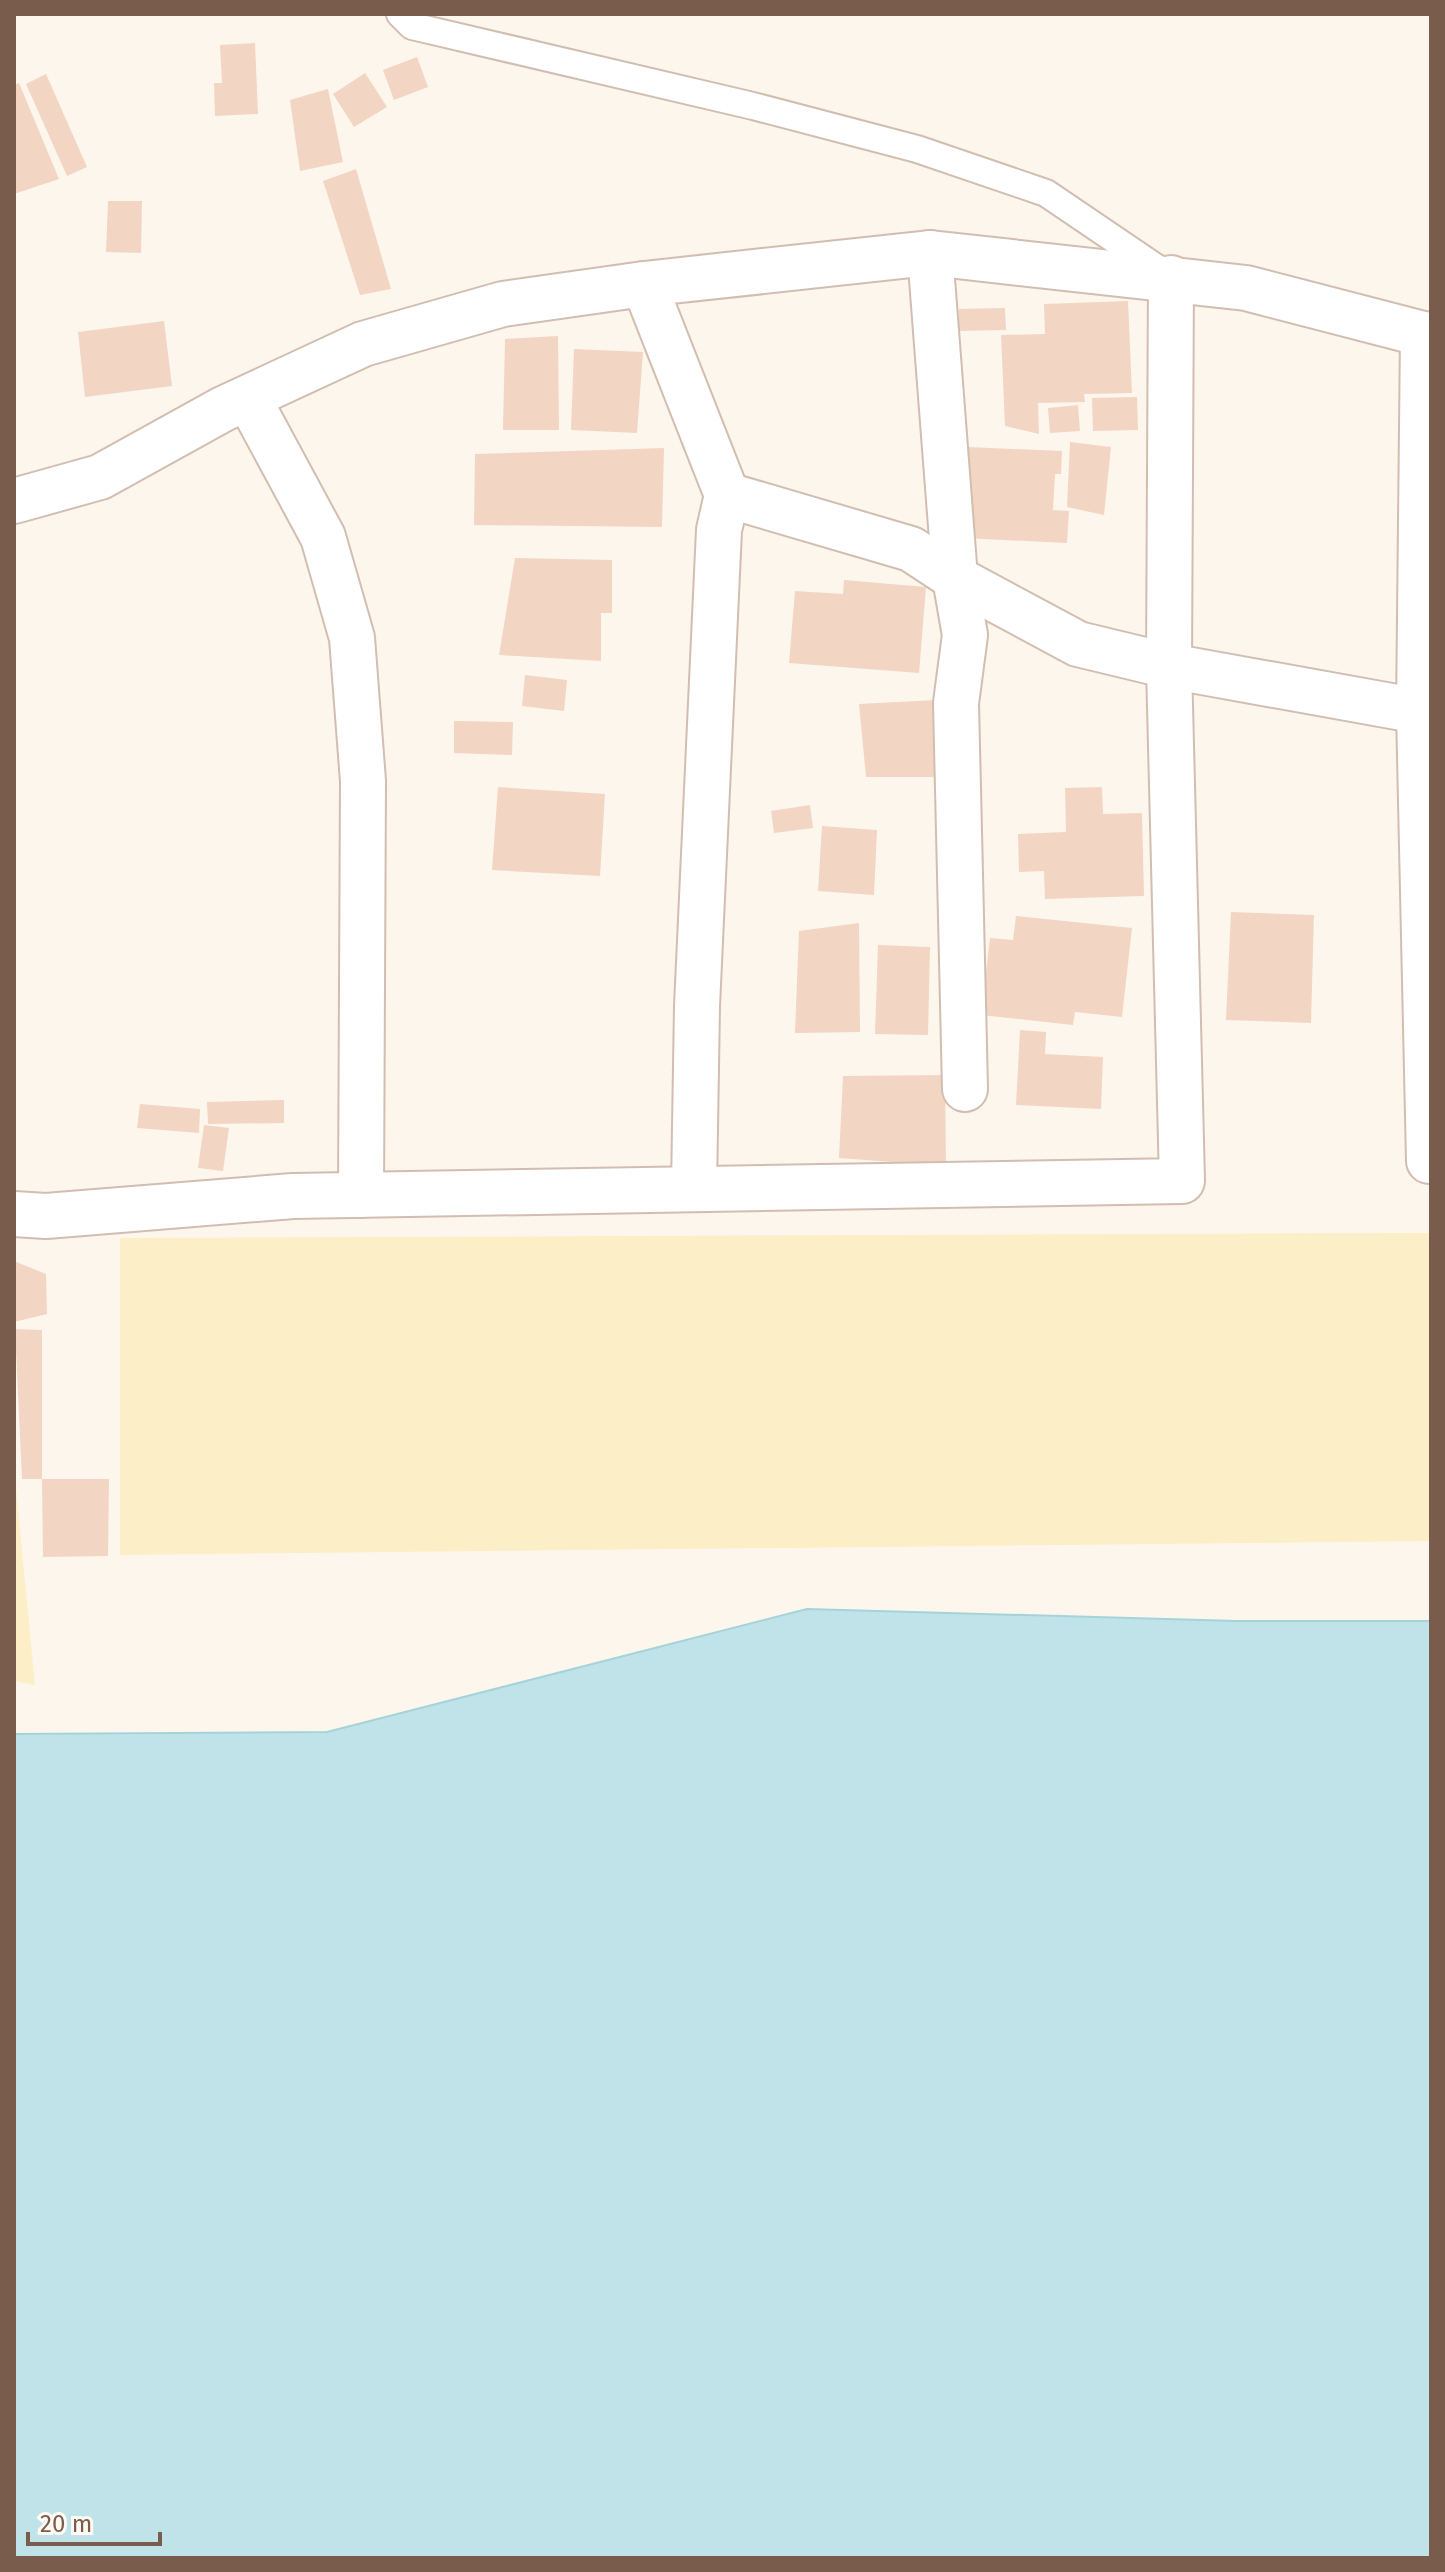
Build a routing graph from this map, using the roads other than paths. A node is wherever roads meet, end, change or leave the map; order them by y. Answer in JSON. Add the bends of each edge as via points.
{"nodes":[{"id":1,"x":400,"y":14,"type":"edge"},
{"id":2,"x":930,"y":253,"type":"junction"},
{"id":3,"x":1171,"y":278,"type":"junction"},
{"id":4,"x":644,"y":284,"type":"junction"},
{"id":5,"x":1427,"y":335,"type":"edge"},
{"id":6,"x":248,"y":398,"type":"junction"},
{"id":7,"x":727,"y":495,"type":"junction"},
{"id":8,"x":14,"y":501,"type":"edge"},
{"id":9,"x":955,"y":578,"type":"junction"},
{"id":10,"x":1169,"y":666,"type":"junction"},
{"id":11,"x":1419,"y":711,"type":"junction"},
{"id":12,"x":965,"y":1089,"type":"dead end"},
{"id":13,"x":1429,"y":1161,"type":"edge"},
{"id":14,"x":694,"y":1189,"type":"junction"},
{"id":15,"x":361,"y":1195,"type":"junction"},
{"id":16,"x":14,"y":1214,"type":"edge"}],
"edges":[{"from":1,"to":3,"type":"lane","via":[[412,26],[917,149],[1046,193]]},
{"from":2,"to":3,"type":"street"},
{"from":2,"to":4,"type":"street"},
{"from":2,"to":9,"type":"street"},
{"from":3,"to":5,"type":"street","via":[[1246,288]]},
{"from":3,"to":10,"type":"street"},
{"from":4,"to":6,"type":"street","via":[[489,308],[363,344]]},
{"from":4,"to":7,"type":"street"},
{"from":5,"to":11,"type":"street"},
{"from":6,"to":8,"type":"street","via":[[100,477]]},
{"from":6,"to":15,"type":"street","via":[[323,537],[352,638],[363,781]]},
{"from":7,"to":9,"type":"street","via":[[911,549]]},
{"from":7,"to":14,"type":"street","via":[[719,530]]},
{"from":9,"to":10,"type":"street","via":[[1078,644]]},
{"from":9,"to":12,"type":"street","via":[[965,635],[956,703]]},
{"from":10,"to":11,"type":"street"},
{"from":10,"to":14,"type":"street","via":[[1182,1181]]},
{"from":11,"to":13,"type":"street"},
{"from":14,"to":15,"type":"street"},
{"from":15,"to":16,"type":"street"}]}
